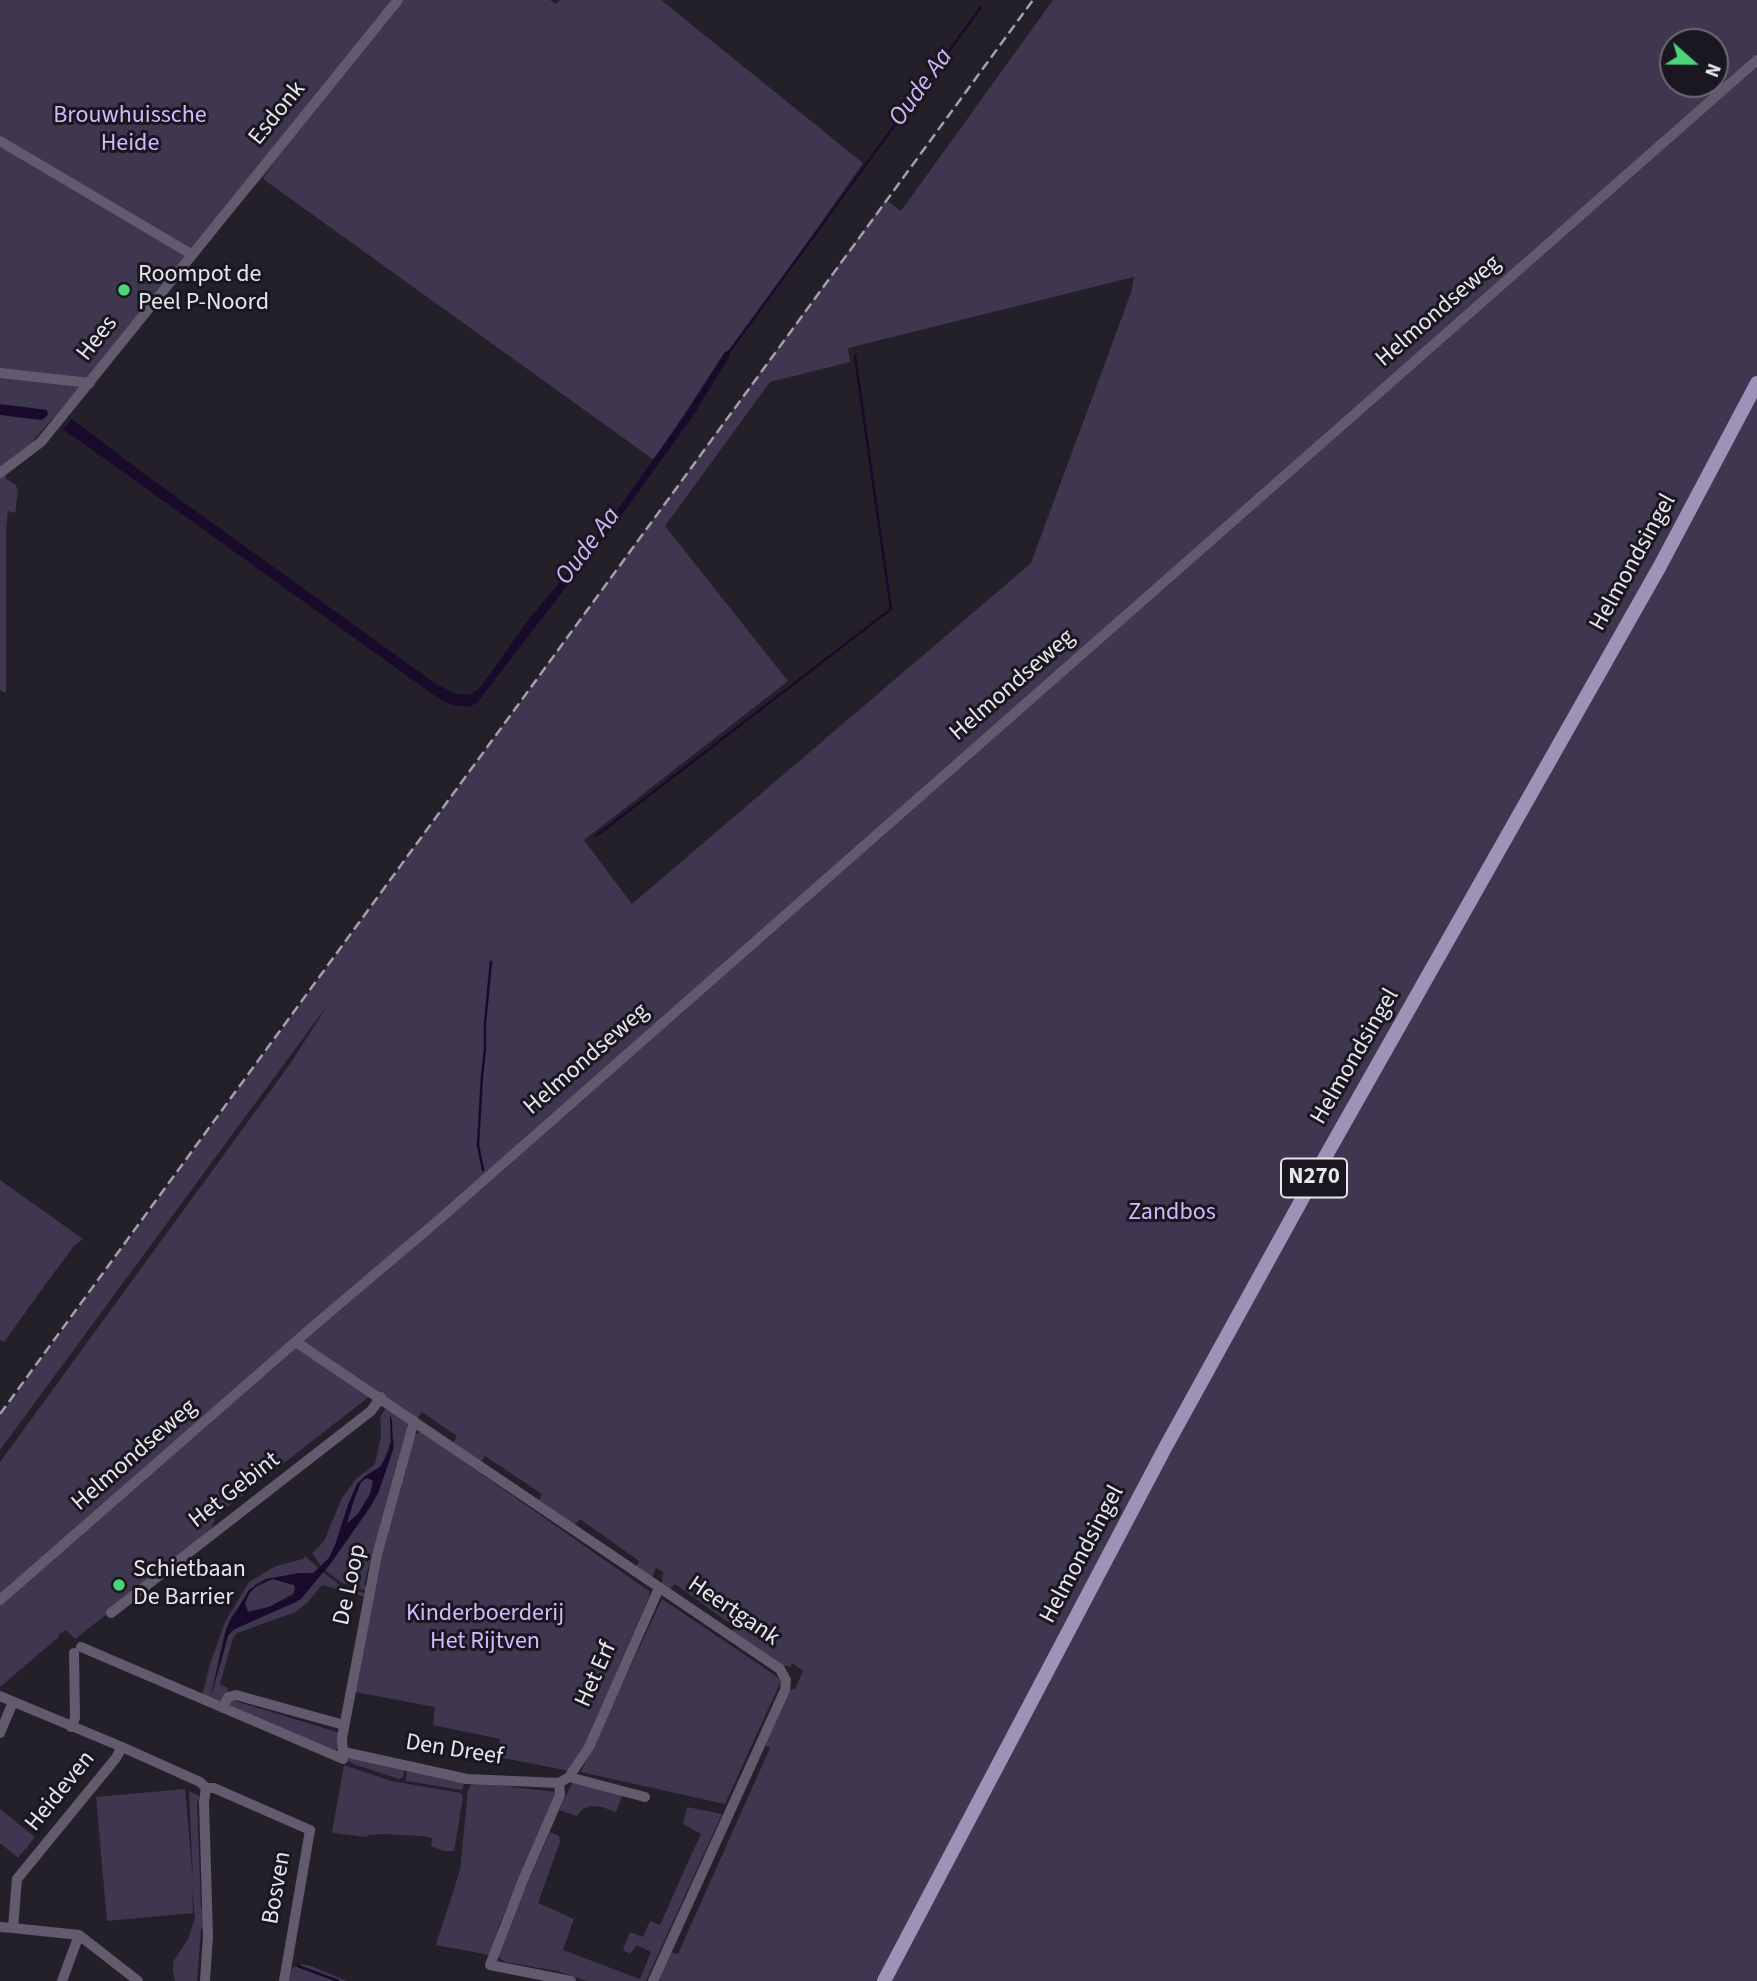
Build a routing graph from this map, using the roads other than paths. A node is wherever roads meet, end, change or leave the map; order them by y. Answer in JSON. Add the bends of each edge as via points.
{"nodes":[{"id":1,"x":398,"y":0,"type":"edge"},
{"id":2,"x":1757,"y":60,"type":"edge"},
{"id":3,"x":0,"y":141,"type":"edge"},
{"id":4,"x":191,"y":254,"type":"junction"},
{"id":5,"x":0,"y":373,"type":"edge"},
{"id":6,"x":90,"y":383,"type":"junction"},
{"id":7,"x":1757,"y":383,"type":"edge"},
{"id":8,"x":0,"y":473,"type":"edge"},
{"id":9,"x":296,"y":1342,"type":"junction"},
{"id":10,"x":380,"y":1397,"type":"junction"},
{"id":11,"x":414,"y":1421,"type":"junction"},
{"id":12,"x":659,"y":1588,"type":"junction"},
{"id":13,"x":0,"y":1600,"type":"edge"},
{"id":14,"x":111,"y":1614,"type":"dead end"},
{"id":15,"x":0,"y":1696,"type":"edge"},
{"id":16,"x":13,"y":1702,"type":"junction"},
{"id":17,"x":223,"y":1709,"type":"junction"},
{"id":18,"x":344,"y":1725,"type":"junction"},
{"id":19,"x":71,"y":1727,"type":"junction"},
{"id":20,"x":0,"y":1733,"type":"edge"},
{"id":21,"x":122,"y":1747,"type":"junction"},
{"id":22,"x":343,"y":1756,"type":"junction"},
{"id":23,"x":564,"y":1780,"type":"junction"},
{"id":24,"x":206,"y":1788,"type":"junction"},
{"id":25,"x":645,"y":1797,"type":"dead end"},
{"id":26,"x":0,"y":1927,"type":"edge"},
{"id":27,"x":13,"y":1928,"type":"junction"},
{"id":28,"x":79,"y":1935,"type":"junction"},
{"id":29,"x":62,"y":1981,"type":"edge"},
{"id":30,"x":138,"y":1981,"type":"edge"},
{"id":31,"x":205,"y":1981,"type":"edge"},
{"id":32,"x":284,"y":1981,"type":"edge"},
{"id":33,"x":571,"y":1981,"type":"edge"},
{"id":34,"x":653,"y":1981,"type":"edge"},
{"id":35,"x":884,"y":1981,"type":"edge"}],
"edges":[{"from":1,"to":4,"type":"street","name":"Esdonk"},
{"from":2,"to":9,"type":"street","name":"Helmondseweg"},
{"from":3,"to":4,"type":"street"},
{"from":4,"to":6,"type":"street","name":"Hees"},
{"from":5,"to":6,"type":"street","name":"Hees"},
{"from":6,"to":8,"type":"street","name":"Hees","via":[[41,442]]},
{"from":7,"to":35,"type":"main road","name":"Helmondsingel","number":"N270","via":[[1178,1424]]},
{"from":9,"to":10,"type":"street"},
{"from":9,"to":13,"type":"street","name":"Helmondseweg"},
{"from":10,"to":11,"type":"street"},
{"from":10,"to":14,"type":"street","name":"Het Gebint","via":[[371,1411]]},
{"from":11,"to":12,"type":"street","name":"Heertgank"},
{"from":11,"to":18,"type":"street","name":"De Loop","via":[[377,1555]]},
{"from":12,"to":23,"type":"street","name":"Het Erf","via":[[589,1747]]},
{"from":12,"to":34,"type":"street","name":"Heertgank","via":[[780,1669],[786,1680]]},
{"from":15,"to":16,"type":"street","name":"Bosven"},
{"from":16,"to":19,"type":"street","name":"Bosven"},
{"from":16,"to":20,"type":"street"},
{"from":17,"to":18,"type":"street","via":[[228,1697],[236,1695]]},
{"from":17,"to":19,"type":"street","name":"Den Dreef","via":[[77,1650]]},
{"from":17,"to":22,"type":"street","name":"Den Dreef"},
{"from":18,"to":22,"type":"street","name":"De Loop"},
{"from":19,"to":21,"type":"street","name":"Bosven"},
{"from":21,"to":24,"type":"street","name":"Bosven"},
{"from":21,"to":27,"type":"street","name":"Heideven","via":[[18,1880]]},
{"from":22,"to":23,"type":"street","name":"Den Dreef","via":[[467,1779]]},
{"from":23,"to":25,"type":"street"},
{"from":23,"to":33,"type":"street","name":"Het Erf","via":[[490,1965]]},
{"from":24,"to":31,"type":"street"},
{"from":24,"to":32,"type":"street","name":"Bosven","via":[[310,1830]]},
{"from":26,"to":27,"type":"street"},
{"from":27,"to":28,"type":"street"},
{"from":28,"to":29,"type":"street"},
{"from":28,"to":30,"type":"street"}]}
